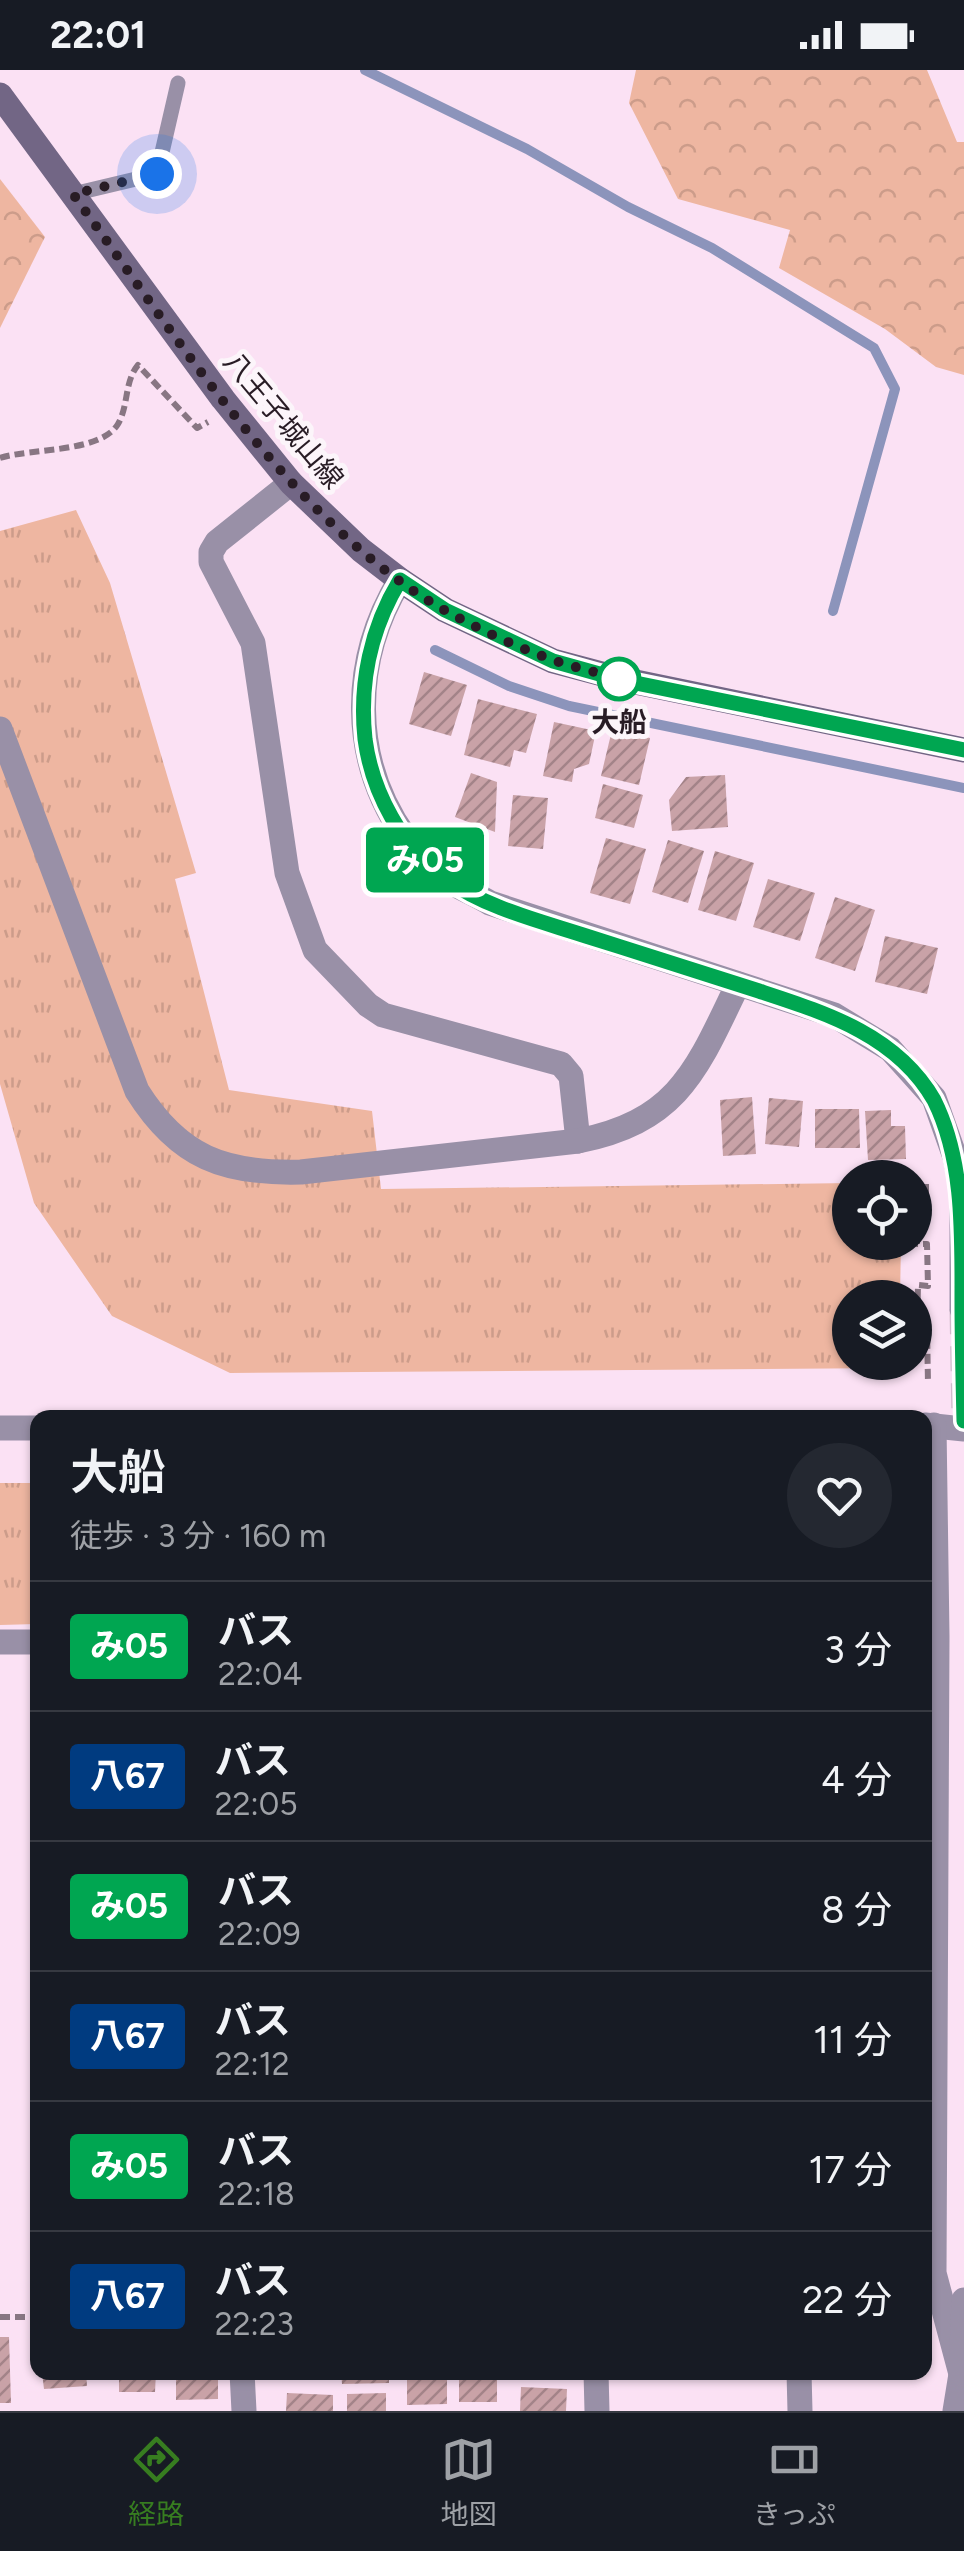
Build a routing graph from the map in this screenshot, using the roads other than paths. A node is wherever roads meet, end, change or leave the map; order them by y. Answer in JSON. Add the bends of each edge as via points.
{"nodes":[{"id":1,"x":178,"y":83,"type":"dead end"},
{"id":2,"x":0,"y":95,"type":"edge"},
{"id":3,"x":73,"y":194,"type":"junction"},
{"id":4,"x":291,"y":483,"type":"junction"},
{"id":5,"x":400,"y":580,"type":"junction"},
{"id":6,"x":0,"y":729,"type":"edge"},
{"id":7,"x":964,"y":750,"type":"edge"},
{"id":8,"x":738,"y":984,"type":"junction"},
{"id":9,"x":578,"y":1141,"type":"junction"},
{"id":10,"x":962,"y":1310,"type":"edge"},
{"id":11,"x":932,"y":1425,"type":"edge"},
{"id":12,"x":0,"y":1428,"type":"edge"},
{"id":13,"x":30,"y":1428,"type":"edge"},
{"id":14,"x":964,"y":1429,"type":"edge"},
{"id":15,"x":0,"y":1642,"type":"edge"},
{"id":16,"x":30,"y":1642,"type":"edge"},
{"id":17,"x":932,"y":1849,"type":"edge"},
{"id":18,"x":964,"y":2300,"type":"edge"},
{"id":19,"x":962,"y":2371,"type":"edge"},
{"id":20,"x":242,"y":2380,"type":"edge"},
{"id":21,"x":596,"y":2380,"type":"edge"},
{"id":22,"x":799,"y":2380,"type":"edge"},
{"id":23,"x":244,"y":2411,"type":"edge"},
{"id":24,"x":597,"y":2411,"type":"edge"},
{"id":25,"x":800,"y":2411,"type":"edge"},
{"id":26,"x":955,"y":2411,"type":"edge"}],
"edges":[{"from":1,"to":3,"type":"lane","via":[[157,174]]},
{"from":2,"to":3,"type":"main road","name":"八王子城山線"},
{"from":3,"to":4,"type":"main road","name":"八王子城山線"},
{"from":4,"to":5,"type":"main road","name":"八王子城山線"},
{"from":4,"to":9,"type":"street","via":[[217,542],[211,562],[254,643],[286,873],[315,950],[383,1015],[561,1064],[571,1076]]},
{"from":5,"to":7,"type":"main road","name":"八王子城山線","via":[[445,610],[553,661]]},
{"from":5,"to":8,"type":"street","via":[[374,634],[364,729],[380,793],[415,850],[446,880],[490,903]]},
{"from":6,"to":9,"type":"street","via":[[137,1091],[185,1146],[208,1161],[263,1173]]},
{"from":8,"to":9,"type":"street","via":[[678,1093],[614,1134]]},
{"from":8,"to":10,"type":"street","via":[[863,1031],[890,1049],[934,1098],[962,1190]]},
{"from":11,"to":14,"type":"street"},
{"from":12,"to":13,"type":"street"},
{"from":15,"to":16,"type":"street"},
{"from":17,"to":19,"type":"street","via":[[934,2273]]},
{"from":18,"to":19,"type":"street"},
{"from":19,"to":26,"type":"street"},
{"from":20,"to":23,"type":"street"},
{"from":21,"to":24,"type":"street"},
{"from":22,"to":25,"type":"street"}]}
